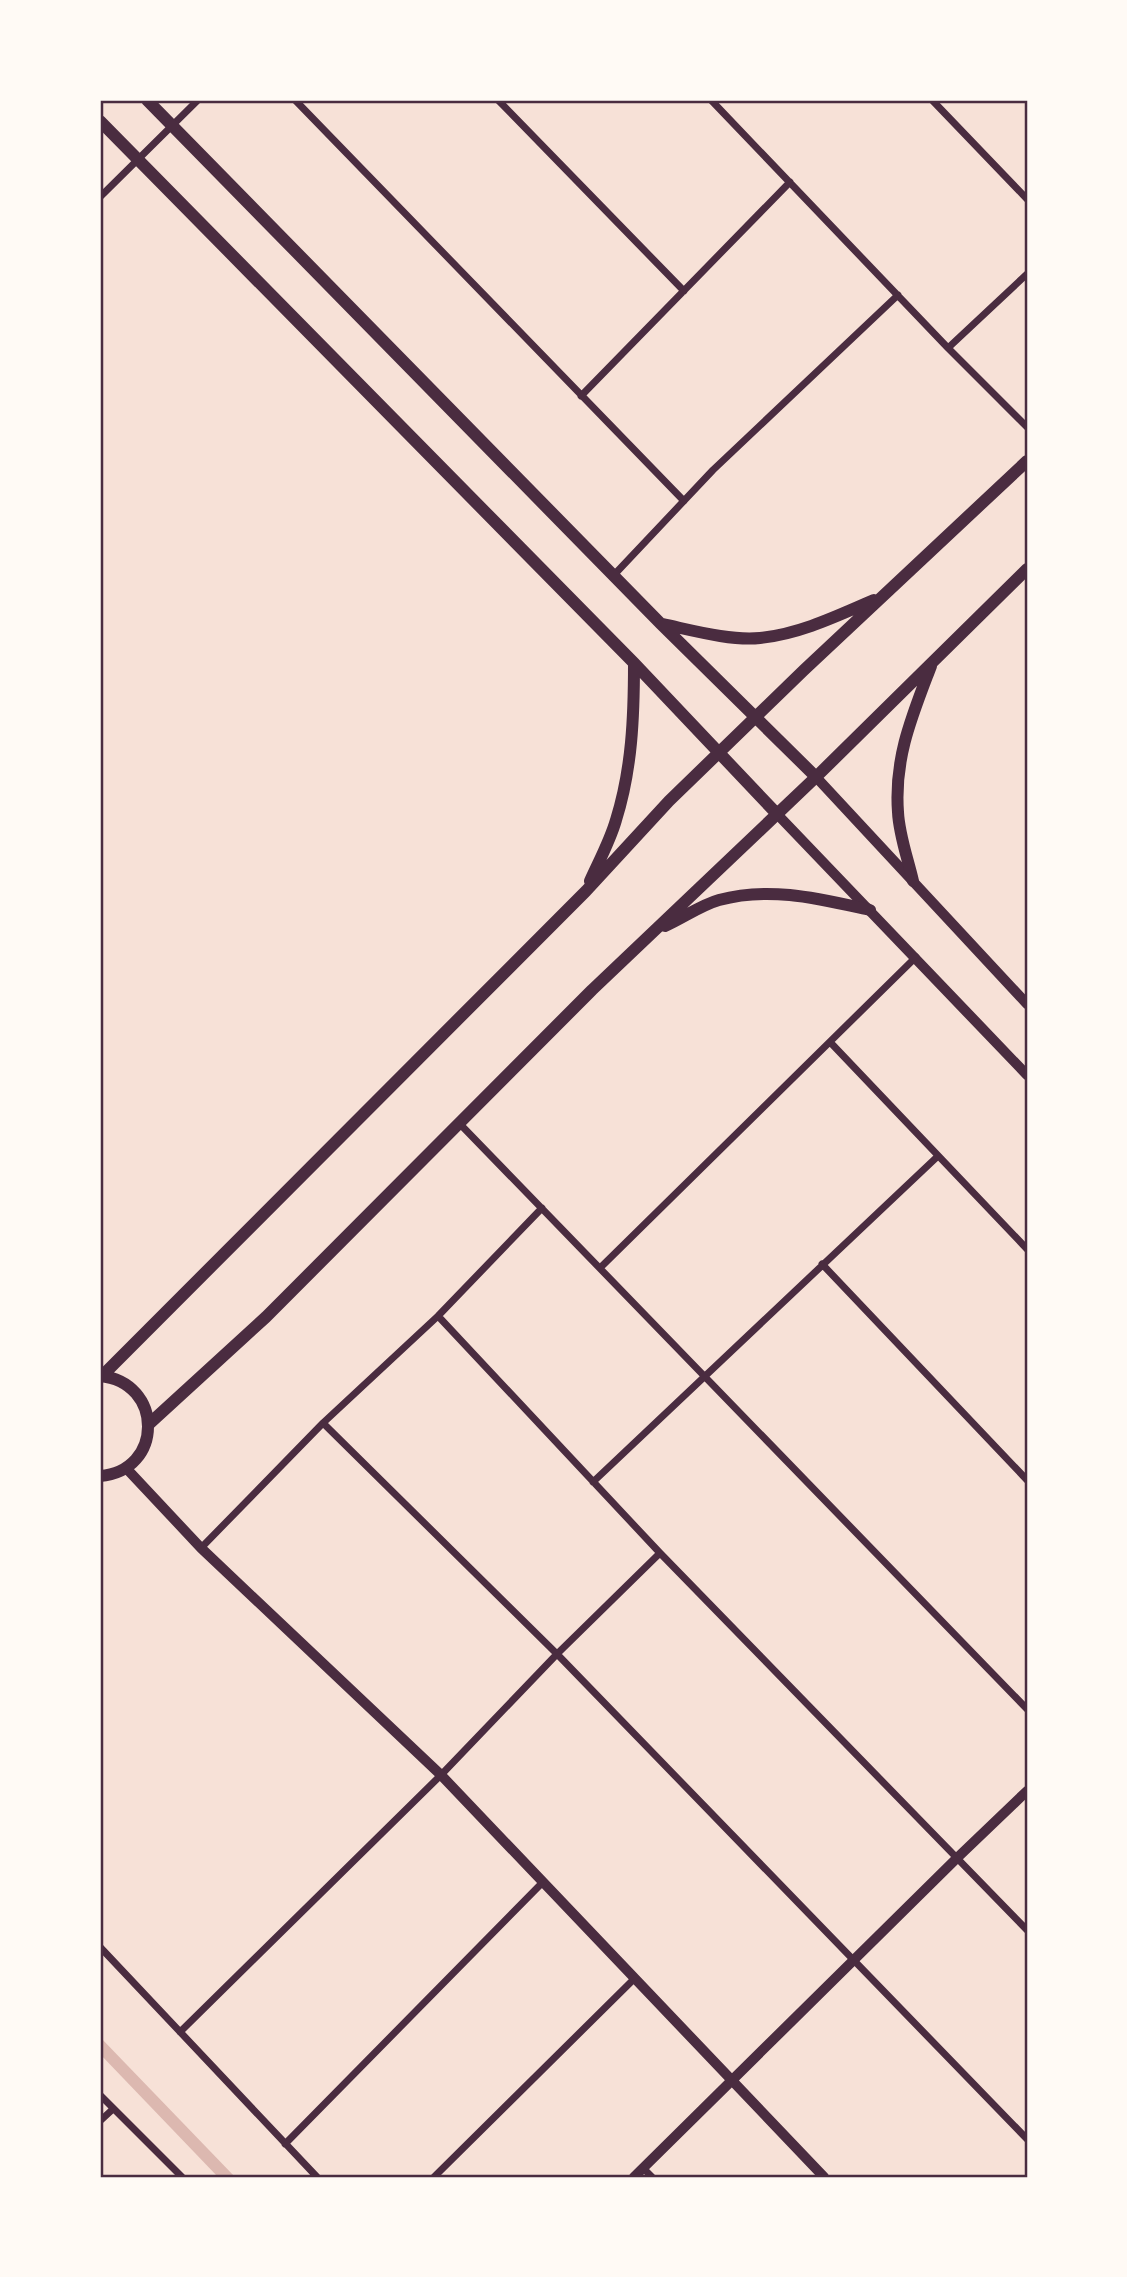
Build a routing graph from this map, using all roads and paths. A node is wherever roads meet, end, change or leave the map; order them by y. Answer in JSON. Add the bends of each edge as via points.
{"nodes":[{"id":1,"x":147,"y":100,"type":"edge"},
{"id":2,"x":198,"y":100,"type":"edge"},
{"id":3,"x":295,"y":100,"type":"edge"},
{"id":4,"x":498,"y":100,"type":"edge"},
{"id":5,"x":711,"y":100,"type":"edge"},
{"id":6,"x":932,"y":100,"type":"edge"},
{"id":7,"x":100,"y":121,"type":"edge"},
{"id":8,"x":172,"y":125,"type":"junction"},
{"id":9,"x":137,"y":159,"type":"junction"},
{"id":10,"x":790,"y":182,"type":"junction"},
{"id":11,"x":100,"y":197,"type":"edge"},
{"id":12,"x":1027,"y":199,"type":"edge"},
{"id":13,"x":1027,"y":274,"type":"edge"},
{"id":14,"x":684,"y":291,"type":"junction"},
{"id":15,"x":898,"y":295,"type":"junction"},
{"id":16,"x":948,"y":348,"type":"junction"},
{"id":17,"x":582,"y":396,"type":"junction"},
{"id":18,"x":1027,"y":427,"type":"edge"},
{"id":19,"x":1027,"y":461,"type":"edge"},
{"id":20,"x":684,"y":501,"type":"junction"},
{"id":21,"x":1027,"y":569,"type":"edge"},
{"id":22,"x":613,"y":576,"type":"junction"},
{"id":23,"x":884,"y":596,"type":"junction"},
{"id":24,"x":661,"y":624,"type":"junction"},
{"id":25,"x":634,"y":663,"type":"junction"},
{"id":26,"x":932,"y":663,"type":"junction"},
{"id":27,"x":756,"y":716,"type":"junction"},
{"id":28,"x":719,"y":752,"type":"junction"},
{"id":29,"x":816,"y":777,"type":"junction"},
{"id":30,"x":777,"y":814,"type":"junction"},
{"id":31,"x":913,"y":881,"type":"junction"},
{"id":32,"x":586,"y":891,"type":"junction"},
{"id":33,"x":870,"y":910,"type":"junction"},
{"id":34,"x":652,"y":932,"type":"junction"},
{"id":35,"x":916,"y":957,"type":"junction"},
{"id":36,"x":1027,"y":1004,"type":"edge"},
{"id":37,"x":830,"y":1042,"type":"junction"},
{"id":38,"x":1027,"y":1075,"type":"edge"},
{"id":39,"x":459,"y":1123,"type":"junction"},
{"id":40,"x":938,"y":1156,"type":"junction"},
{"id":41,"x":542,"y":1208,"type":"junction"},
{"id":42,"x":1027,"y":1249,"type":"edge"},
{"id":43,"x":822,"y":1264,"type":"junction"},
{"id":44,"x":601,"y":1266,"type":"junction"},
{"id":45,"x":438,"y":1316,"type":"junction"},
{"id":46,"x":704,"y":1374,"type":"junction"},
{"id":47,"x":101,"y":1376,"type":"edge"},
{"id":48,"x":323,"y":1423,"type":"junction"},
{"id":49,"x":149,"y":1424,"type":"junction"},
{"id":50,"x":126,"y":1468,"type":"junction"},
{"id":51,"x":100,"y":1476,"type":"edge"},
{"id":52,"x":1027,"y":1480,"type":"edge"},
{"id":53,"x":593,"y":1482,"type":"junction"},
{"id":54,"x":201,"y":1548,"type":"junction"},
{"id":55,"x":660,"y":1553,"type":"junction"},
{"id":56,"x":557,"y":1654,"type":"junction"},
{"id":57,"x":1027,"y":1709,"type":"edge"},
{"id":58,"x":441,"y":1774,"type":"junction"},
{"id":59,"x":1027,"y":1791,"type":"edge"},
{"id":60,"x":957,"y":1858,"type":"junction"},
{"id":61,"x":542,"y":1882,"type":"junction"},
{"id":62,"x":1027,"y":1930,"type":"edge"},
{"id":63,"x":100,"y":1947,"type":"edge"},
{"id":64,"x":854,"y":1960,"type":"junction"},
{"id":65,"x":634,"y":1979,"type":"junction"},
{"id":66,"x":180,"y":2032,"type":"junction"},
{"id":67,"x":730,"y":2081,"type":"junction"},
{"id":68,"x":100,"y":2095,"type":"edge"},
{"id":69,"x":113,"y":2109,"type":"junction"},
{"id":70,"x":100,"y":2121,"type":"edge"},
{"id":71,"x":1027,"y":2139,"type":"edge"},
{"id":72,"x":285,"y":2144,"type":"junction"},
{"id":73,"x":643,"y":2168,"type":"junction"},
{"id":74,"x":182,"y":2177,"type":"edge"},
{"id":75,"x":317,"y":2177,"type":"edge"},
{"id":76,"x":434,"y":2177,"type":"edge"},
{"id":77,"x":634,"y":2177,"type":"edge"},
{"id":78,"x":652,"y":2177,"type":"edge"},
{"id":79,"x":824,"y":2177,"type":"edge"}],
"edges":[{"from":1,"to":8,"type":"main road"},
{"from":2,"to":8,"type":"street"},
{"from":3,"to":17,"type":"street"},
{"from":4,"to":14,"type":"street"},
{"from":5,"to":10,"type":"street"},
{"from":6,"to":12,"type":"street"},
{"from":7,"to":9,"type":"main road"},
{"from":8,"to":9,"type":"street"},
{"from":8,"to":22,"type":"main road"},
{"from":9,"to":11,"type":"street"},
{"from":9,"to":25,"type":"main road"},
{"from":10,"to":14,"type":"street"},
{"from":10,"to":15,"type":"street"},
{"from":13,"to":16,"type":"street"},
{"from":14,"to":17,"type":"street"},
{"from":15,"to":16,"type":"street"},
{"from":15,"to":20,"type":"street"},
{"from":16,"to":18,"type":"street"},
{"from":17,"to":20,"type":"street"},
{"from":19,"to":23,"type":"main road"},
{"from":20,"to":22,"type":"street"},
{"from":21,"to":26,"type":"main road"},
{"from":22,"to":24,"type":"main road"},
{"from":23,"to":24,"type":"main road","via":[[813,626],[758,638]]},
{"from":23,"to":27,"type":"main road"},
{"from":24,"to":27,"type":"main road"},
{"from":25,"to":28,"type":"main road"},
{"from":25,"to":32,"type":"main road","via":[[629,764],[616,821]]},
{"from":26,"to":29,"type":"main road"},
{"from":26,"to":31,"type":"main road","via":[[897,769],[898,815]]},
{"from":27,"to":28,"type":"main road"},
{"from":27,"to":29,"type":"main road"},
{"from":28,"to":30,"type":"main road"},
{"from":28,"to":32,"type":"main road"},
{"from":29,"to":30,"type":"main road"},
{"from":29,"to":31,"type":"street"},
{"from":30,"to":33,"type":"street"},
{"from":30,"to":34,"type":"main road"},
{"from":31,"to":36,"type":"street"},
{"from":32,"to":47,"type":"main road"},
{"from":33,"to":34,"type":"main road","via":[[762,892],[718,901]]},
{"from":33,"to":35,"type":"street"},
{"from":34,"to":39,"type":"main road"},
{"from":35,"to":37,"type":"street"},
{"from":35,"to":38,"type":"street"},
{"from":37,"to":40,"type":"street"},
{"from":37,"to":44,"type":"street"},
{"from":39,"to":41,"type":"street"},
{"from":39,"to":49,"type":"main road","via":[[266,1317]]},
{"from":40,"to":42,"type":"street"},
{"from":40,"to":43,"type":"street"},
{"from":41,"to":44,"type":"street"},
{"from":41,"to":45,"type":"street"},
{"from":43,"to":46,"type":"street"},
{"from":43,"to":52,"type":"street"},
{"from":44,"to":46,"type":"street"},
{"from":45,"to":48,"type":"street"},
{"from":45,"to":53,"type":"street"},
{"from":46,"to":53,"type":"street"},
{"from":46,"to":57,"type":"street"},
{"from":47,"to":49,"type":"main road","via":[[117,1379],[134,1392]]},
{"from":48,"to":54,"type":"street"},
{"from":48,"to":56,"type":"street"},
{"from":49,"to":50,"type":"main road","via":[[138,1457]]},
{"from":50,"to":51,"type":"main road"},
{"from":50,"to":54,"type":"street"},
{"from":53,"to":55,"type":"street"},
{"from":54,"to":58,"type":"street"},
{"from":55,"to":56,"type":"street"},
{"from":55,"to":60,"type":"street"},
{"from":56,"to":58,"type":"street"},
{"from":56,"to":64,"type":"street"},
{"from":58,"to":61,"type":"street"},
{"from":58,"to":66,"type":"street"},
{"from":59,"to":60,"type":"street"},
{"from":60,"to":62,"type":"street"},
{"from":60,"to":64,"type":"street"},
{"from":61,"to":65,"type":"street"},
{"from":61,"to":72,"type":"street"},
{"from":63,"to":66,"type":"street"},
{"from":64,"to":67,"type":"street"},
{"from":64,"to":71,"type":"street"},
{"from":65,"to":67,"type":"street"},
{"from":65,"to":76,"type":"street"},
{"from":66,"to":72,"type":"street"},
{"from":67,"to":73,"type":"street"},
{"from":67,"to":79,"type":"street"},
{"from":68,"to":69,"type":"street"},
{"from":69,"to":70,"type":"street"},
{"from":69,"to":74,"type":"street"},
{"from":72,"to":75,"type":"street"},
{"from":73,"to":77,"type":"street"},
{"from":73,"to":78,"type":"street"}]}
